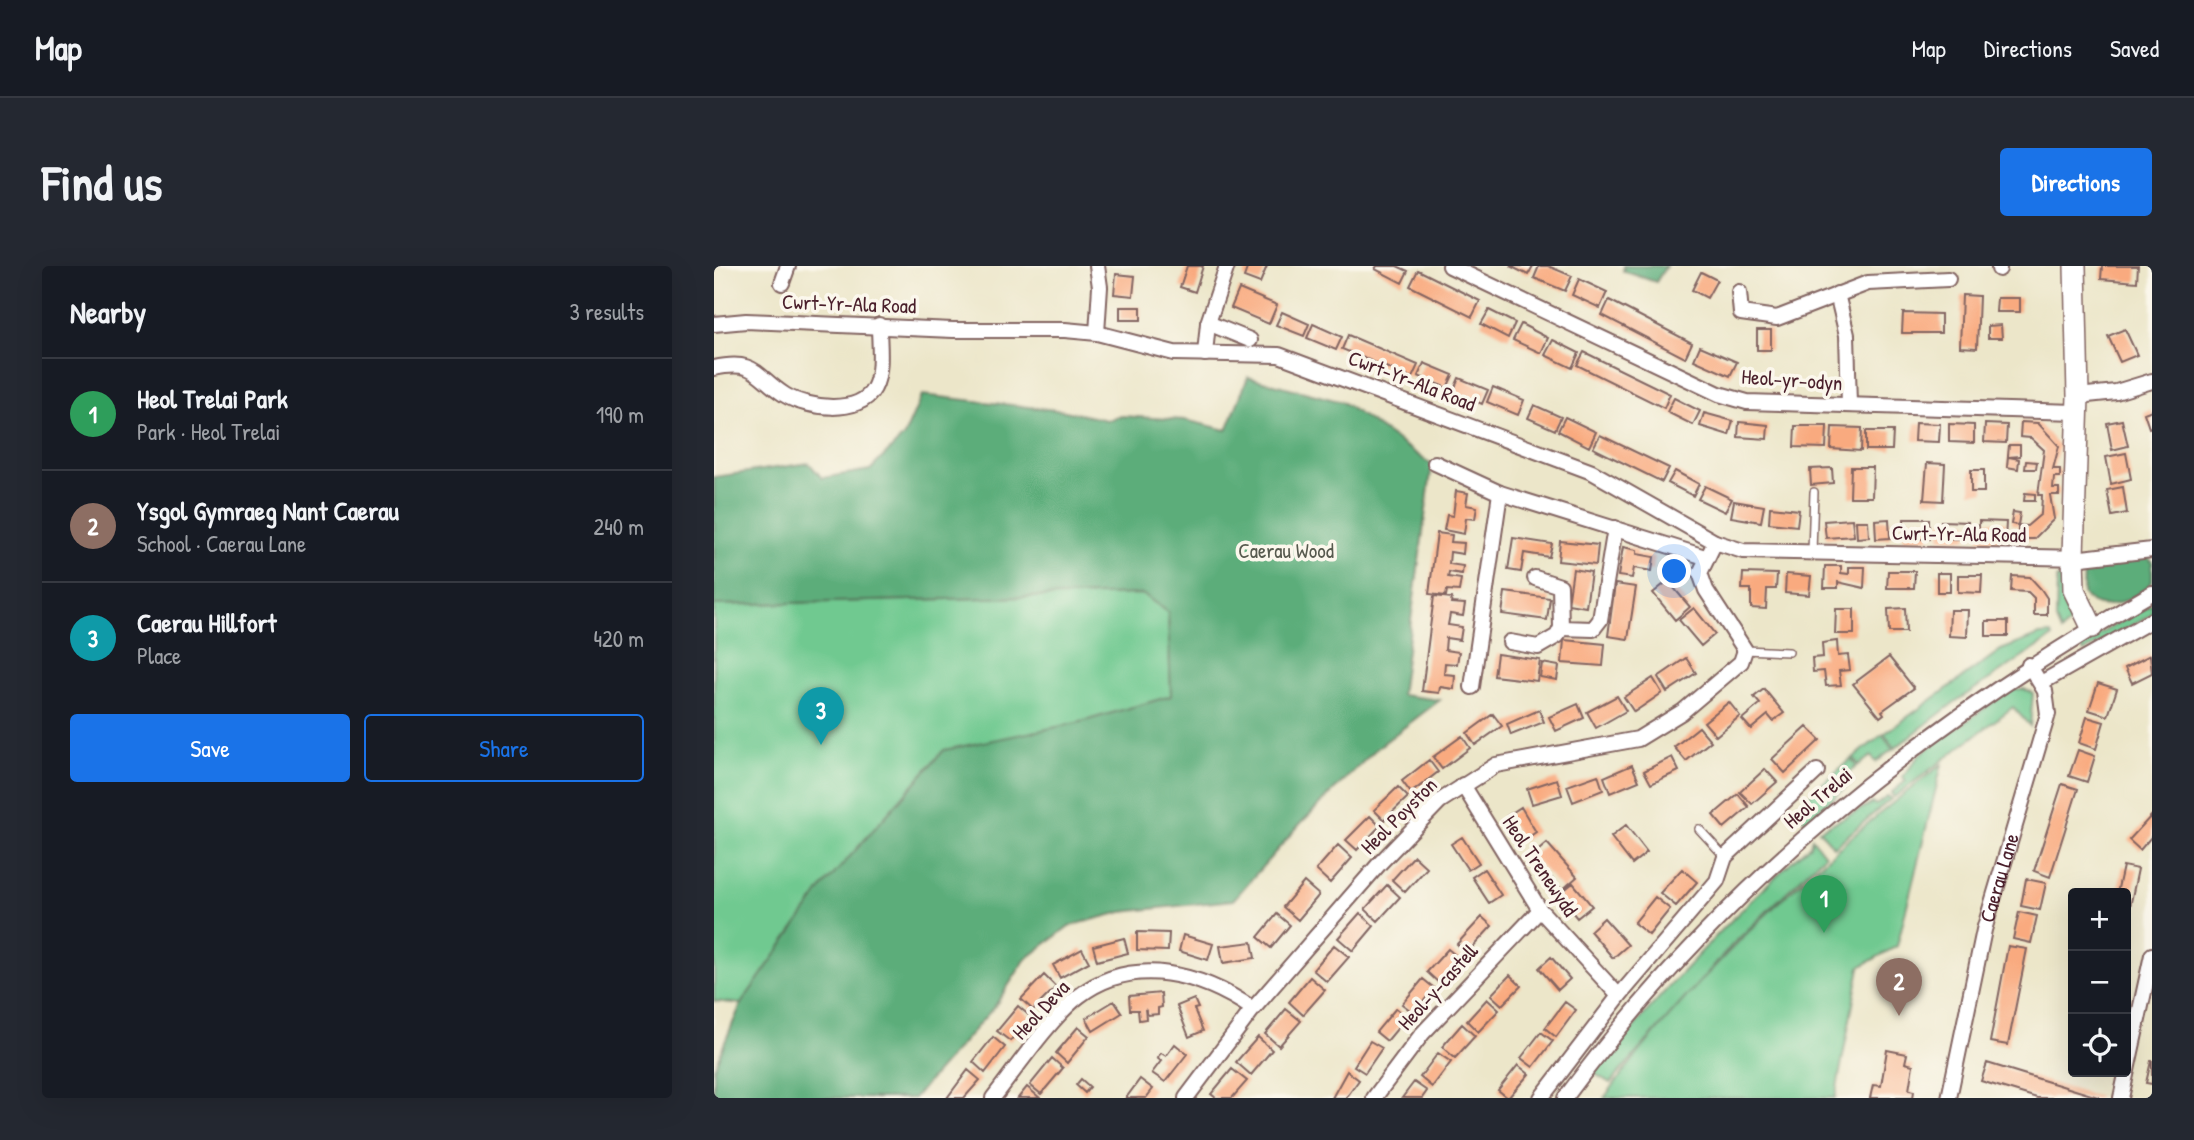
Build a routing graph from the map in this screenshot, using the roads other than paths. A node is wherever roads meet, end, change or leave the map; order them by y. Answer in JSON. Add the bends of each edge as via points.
{"nodes":[{"id":1,"x":788,"y":266,"type":"edge"},
{"id":2,"x":1097,"y":266,"type":"edge"},
{"id":3,"x":1227,"y":266,"type":"edge"},
{"id":4,"x":1450,"y":266,"type":"edge"},
{"id":5,"x":2075,"y":266,"type":"edge"},
{"id":6,"x":1948,"y":279,"type":"dead end"},
{"id":7,"x":782,"y":283,"type":"dead end"},
{"id":8,"x":1739,"y":292,"type":"dead end"},
{"id":9,"x":1837,"y":294,"type":"junction"},
{"id":10,"x":1208,"y":323,"type":"junction"},
{"id":11,"x":714,"y":324,"type":"edge"},
{"id":12,"x":879,"y":324,"type":"junction"},
{"id":13,"x":1097,"y":333,"type":"junction"},
{"id":14,"x":1250,"y":340,"type":"dead end"},
{"id":15,"x":1205,"y":354,"type":"junction"},
{"id":16,"x":714,"y":368,"type":"edge"},
{"id":17,"x":2152,"y":381,"type":"edge"},
{"id":18,"x":2078,"y":404,"type":"junction"},
{"id":19,"x":1849,"y":405,"type":"junction"},
{"id":20,"x":1436,"y":463,"type":"dead end"},
{"id":21,"x":1814,"y":492,"type":"dead end"},
{"id":22,"x":1500,"y":493,"type":"junction"},
{"id":23,"x":1615,"y":528,"type":"junction"},
{"id":24,"x":1715,"y":542,"type":"junction"},
{"id":25,"x":2152,"y":550,"type":"edge"},
{"id":26,"x":1812,"y":552,"type":"junction"},
{"id":27,"x":2073,"y":556,"type":"junction"},
{"id":28,"x":1705,"y":557,"type":"junction"},
{"id":29,"x":1535,"y":578,"type":"dead end"},
{"id":30,"x":2152,"y":593,"type":"edge"},
{"id":31,"x":2152,"y":620,"type":"edge"},
{"id":32,"x":2092,"y":627,"type":"junction"},
{"id":33,"x":1561,"y":628,"type":"junction"},
{"id":34,"x":1510,"y":642,"type":"dead end"},
{"id":35,"x":1745,"y":650,"type":"junction"},
{"id":36,"x":1789,"y":652,"type":"dead end"},
{"id":37,"x":2029,"y":665,"type":"junction"},
{"id":38,"x":2041,"y":683,"type":"junction"},
{"id":39,"x":1472,"y":687,"type":"dead end"},
{"id":40,"x":1817,"y":771,"type":"dead end"},
{"id":41,"x":1462,"y":785,"type":"junction"},
{"id":42,"x":1699,"y":829,"type":"dead end"},
{"id":43,"x":1725,"y":857,"type":"junction"},
{"id":44,"x":1540,"y":910,"type":"junction"},
{"id":45,"x":2152,"y":956,"type":"edge"},
{"id":46,"x":1619,"y":996,"type":"junction"},
{"id":47,"x":1253,"y":1009,"type":"junction"},
{"id":48,"x":1952,"y":1097,"type":"edge"},
{"id":49,"x":993,"y":1098,"type":"edge"},
{"id":50,"x":1186,"y":1098,"type":"edge"},
{"id":51,"x":1374,"y":1098,"type":"edge"},
{"id":52,"x":1541,"y":1098,"type":"edge"},
{"id":53,"x":1565,"y":1098,"type":"edge"},
{"id":54,"x":2121,"y":1098,"type":"edge"}],
"edges":[{"from":1,"to":7,"type":"street"},
{"from":2,"to":13,"type":"street"},
{"from":3,"to":10,"type":"street"},
{"from":4,"to":19,"type":"street","name":"Heol-yr-odyn","via":[[1719,394],[1747,402]]},
{"from":5,"to":18,"type":"street"},
{"from":6,"to":9,"type":"street","via":[[1868,283]]},
{"from":8,"to":9,"type":"street","via":[[1741,313],[1777,318]]},
{"from":9,"to":19,"type":"street","via":[[1847,335]]},
{"from":10,"to":14,"type":"street"},
{"from":10,"to":15,"type":"street"},
{"from":11,"to":12,"type":"street","name":"Cwrt-Yr-Ala Road"},
{"from":12,"to":13,"type":"street","name":"Cwrt-Yr-Ala Road"},
{"from":12,"to":16,"type":"street","via":[[878,376],[874,389],[856,403],[806,404],[784,395],[753,369]]},
{"from":13,"to":15,"type":"street","name":"Cwrt-Yr-Ala Road","via":[[1174,353]]},
{"from":15,"to":24,"type":"street","name":"Cwrt-Yr-Ala Road","via":[[1279,355],[1303,362],[1592,472]]},
{"from":17,"to":18,"type":"street","name":"Heol-yr-odyn"},
{"from":18,"to":19,"type":"street","name":"Heol-yr-odyn"},
{"from":18,"to":27,"type":"street"},
{"from":20,"to":22,"type":"street"},
{"from":21,"to":26,"type":"lane"},
{"from":22,"to":23,"type":"street"},
{"from":22,"to":39,"type":"street","via":[[1471,661]]},
{"from":23,"to":28,"type":"street"},
{"from":23,"to":33,"type":"street","via":[[1597,626]]},
{"from":24,"to":26,"type":"street","name":"Cwrt-Yr-Ala Road","via":[[1742,551]]},
{"from":24,"to":28,"type":"street"},
{"from":25,"to":27,"type":"street"},
{"from":26,"to":27,"type":"street","name":"Cwrt-Yr-Ala Road"},
{"from":27,"to":32,"type":"street","via":[[2074,590]]},
{"from":28,"to":35,"type":"street","via":[[1700,573],[1706,590]]},
{"from":29,"to":33,"type":"street","via":[[1560,586]]},
{"from":30,"to":32,"type":"street","name":"Heol Trelai"},
{"from":31,"to":38,"type":"street"},
{"from":32,"to":37,"type":"street","name":"Heol Trelai"},
{"from":33,"to":34,"type":"street","via":[[1557,636],[1538,647]]},
{"from":35,"to":36,"type":"lane"},
{"from":35,"to":41,"type":"street","name":"Heol Poyston","via":[[1730,673],[1682,712],[1638,739],[1496,765]]},
{"from":37,"to":38,"type":"street","name":"Caerau Lane"},
{"from":37,"to":53,"type":"street","name":"Heol Trelai","via":[[1900,756],[1771,866],[1655,987]]},
{"from":38,"to":48,"type":"street","name":"Caerau Lane","via":[[2048,714],[1984,930]]},
{"from":40,"to":43,"type":"street","name":"Heol Trelai"},
{"from":41,"to":44,"type":"street","name":"Heol Trenewydd"},
{"from":41,"to":47,"type":"street","name":"Heol Poyston","via":[[1440,801],[1380,863]]},
{"from":42,"to":43,"type":"lane"},
{"from":43,"to":46,"type":"street","name":"Heol Trelai","via":[[1717,881]]},
{"from":44,"to":46,"type":"street","name":"Heol Trenewydd"},
{"from":44,"to":51,"type":"street","name":"Heol-y-castell","via":[[1422,1034]]},
{"from":45,"to":54,"type":"street"},
{"from":46,"to":52,"type":"street","name":"Heol Trelai"},
{"from":47,"to":49,"type":"street","name":"Heol Deva","via":[[1229,992],[1179,973],[1127,975],[1079,996]]},
{"from":47,"to":50,"type":"street","name":"Heol Poyston"}]}
